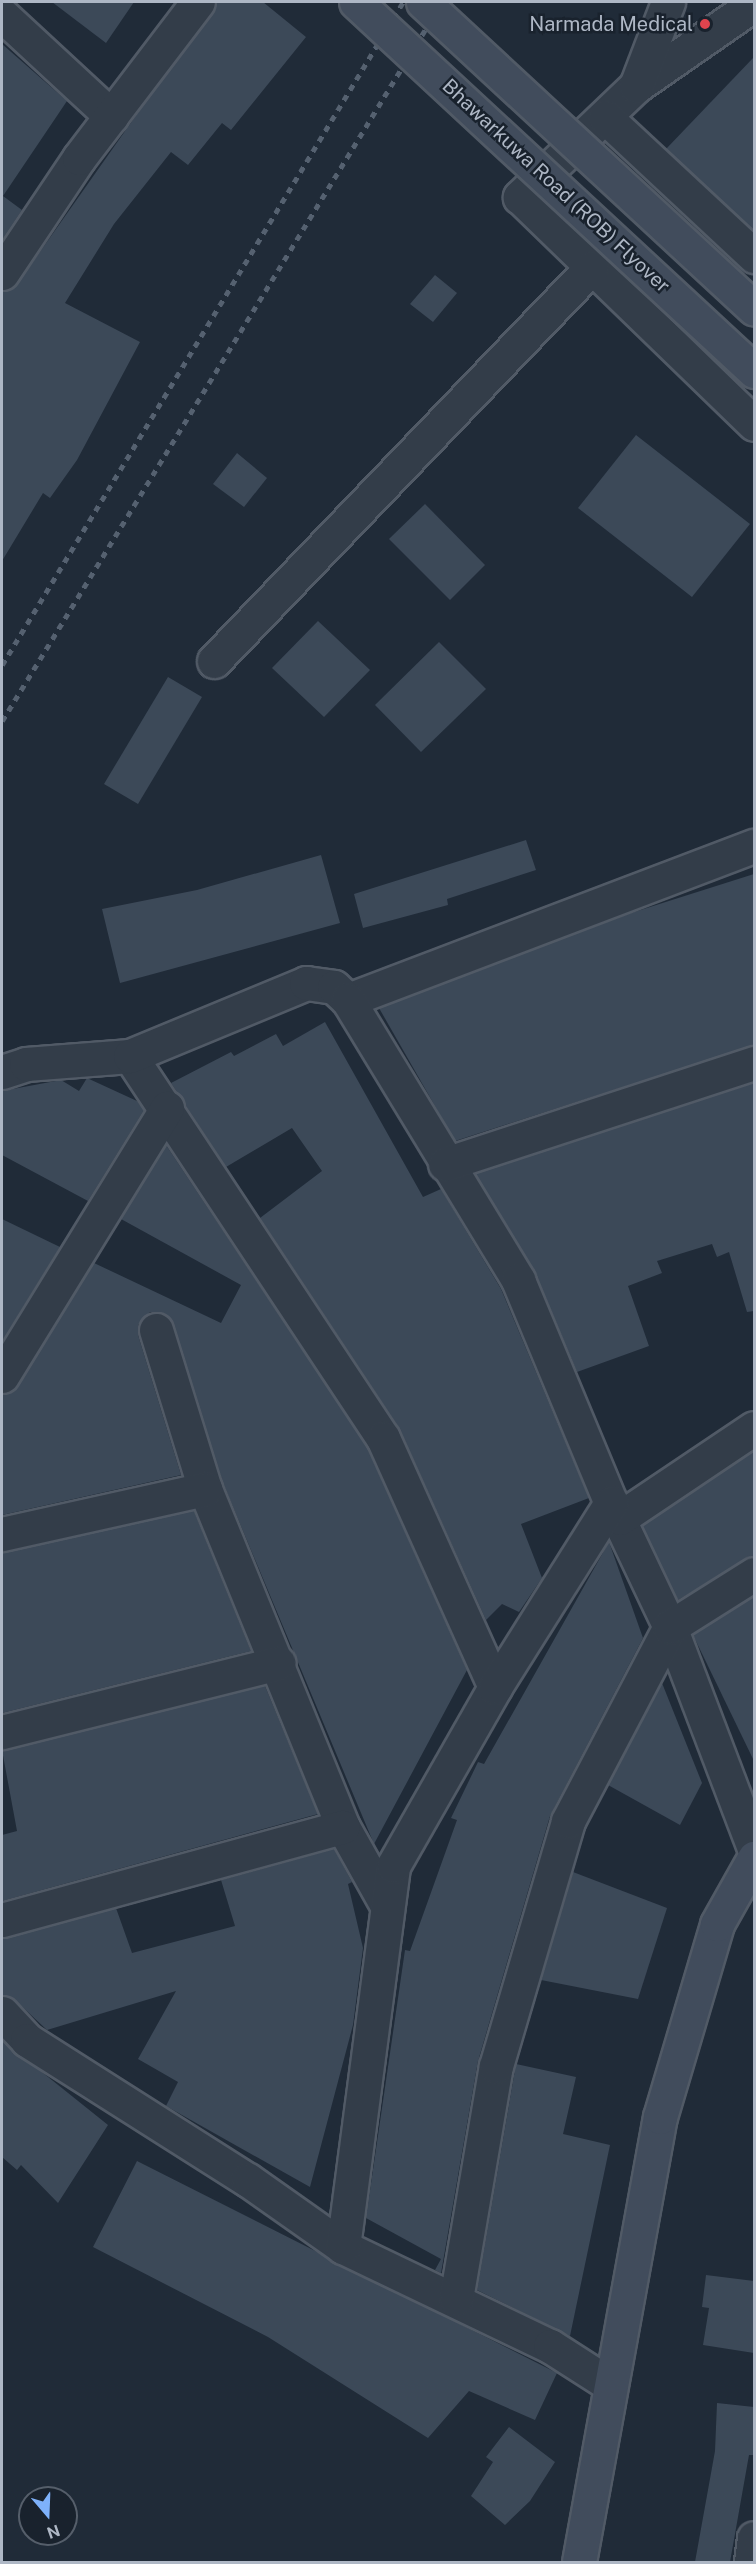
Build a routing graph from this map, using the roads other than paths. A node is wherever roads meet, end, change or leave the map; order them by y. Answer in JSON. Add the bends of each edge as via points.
{"nodes":[{"id":1,"x":198,"y":2,"type":"edge"},
{"id":2,"x":356,"y":2,"type":"edge"},
{"id":3,"x":423,"y":2,"type":"edge"},
{"id":4,"x":668,"y":2,"type":"edge"},
{"id":5,"x":754,"y":4,"type":"edge"},
{"id":6,"x":2,"y":15,"type":"edge"},
{"id":7,"x":636,"y":86,"type":"junction"},
{"id":8,"x":111,"y":116,"type":"junction"},
{"id":9,"x":605,"y":117,"type":"junction"},
{"id":10,"x":754,"y":256,"type":"edge"},
{"id":11,"x":591,"y":268,"type":"junction"},
{"id":12,"x":2,"y":273,"type":"edge"},
{"id":13,"x":754,"y":308,"type":"edge"},
{"id":14,"x":754,"y":371,"type":"edge"},
{"id":15,"x":754,"y":424,"type":"edge"},
{"id":16,"x":214,"y":661,"type":"dead end"},
{"id":17,"x":754,"y":846,"type":"edge"},
{"id":18,"x":348,"y":1000,"type":"junction"},
{"id":19,"x":130,"y":1056,"type":"junction"},
{"id":20,"x":754,"y":1063,"type":"edge"},
{"id":21,"x":2,"y":1072,"type":"edge"},
{"id":22,"x":166,"y":1108,"type":"junction"},
{"id":23,"x":445,"y":1164,"type":"junction"},
{"id":24,"x":156,"y":1330,"type":"dead end"},
{"id":25,"x":2,"y":1376,"type":"edge"},
{"id":26,"x":754,"y":1428,"type":"edge"},
{"id":27,"x":206,"y":1489,"type":"junction"},
{"id":28,"x":616,"y":1511,"type":"junction"},
{"id":29,"x":2,"y":1534,"type":"edge"},
{"id":30,"x":754,"y":1574,"type":"edge"},
{"id":31,"x":670,"y":1627,"type":"junction"},
{"id":32,"x":279,"y":1663,"type":"junction"},
{"id":33,"x":495,"y":1687,"type":"junction"},
{"id":34,"x":2,"y":1732,"type":"edge"},
{"id":35,"x":343,"y":1827,"type":"junction"},
{"id":36,"x":754,"y":1848,"type":"edge"},
{"id":37,"x":754,"y":1858,"type":"edge"},
{"id":38,"x":385,"y":1902,"type":"junction"},
{"id":39,"x":2,"y":1920,"type":"edge"},
{"id":40,"x":2,"y":2013,"type":"edge"},
{"id":41,"x":343,"y":2247,"type":"junction"},
{"id":42,"x":456,"y":2299,"type":"junction"},
{"id":43,"x":611,"y":2385,"type":"junction"},
{"id":44,"x":754,"y":2538,"type":"edge"},
{"id":45,"x":579,"y":2562,"type":"edge"},
{"id":46,"x":751,"y":2562,"type":"edge"}],
"edges":[{"from":1,"to":8,"type":"street"},
{"from":2,"to":14,"type":"main road","name":"Bhawarkuwa Road (ROB) Flyover","bridge":true},
{"from":3,"to":13,"type":"main road","bridge":true},
{"from":4,"to":7,"type":"street"},
{"from":5,"to":7,"type":"street"},
{"from":6,"to":8,"type":"street"},
{"from":7,"to":9,"type":"street"},
{"from":8,"to":12,"type":"street"},
{"from":9,"to":10,"type":"street"},
{"from":9,"to":11,"type":"street","via":[[520,197]]},
{"from":11,"to":15,"type":"street"},
{"from":11,"to":16,"type":"street"},
{"from":17,"to":18,"type":"street"},
{"from":18,"to":19,"type":"street","via":[[334,987],[306,983]]},
{"from":18,"to":23,"type":"street"},
{"from":19,"to":21,"type":"street","via":[[26,1064]]},
{"from":19,"to":22,"type":"street"},
{"from":20,"to":23,"type":"street"},
{"from":22,"to":25,"type":"street"},
{"from":22,"to":33,"type":"street","via":[[383,1438]]},
{"from":23,"to":28,"type":"street","via":[[518,1280]]},
{"from":24,"to":27,"type":"street"},
{"from":26,"to":28,"type":"street"},
{"from":27,"to":29,"type":"street"},
{"from":27,"to":32,"type":"street"},
{"from":28,"to":31,"type":"street"},
{"from":28,"to":33,"type":"street"},
{"from":30,"to":31,"type":"street"},
{"from":31,"to":36,"type":"street"},
{"from":31,"to":42,"type":"street","via":[[592,1769],[552,1864],[496,2066]]},
{"from":32,"to":34,"type":"street"},
{"from":32,"to":35,"type":"street"},
{"from":33,"to":38,"type":"street","via":[[393,1866]]},
{"from":35,"to":38,"type":"street"},
{"from":35,"to":39,"type":"street"},
{"from":37,"to":43,"type":"main road","via":[[717,1924],[660,2117]]},
{"from":38,"to":41,"type":"street"},
{"from":40,"to":41,"type":"street","via":[[27,2040],[248,2180]]},
{"from":41,"to":42,"type":"street"},
{"from":42,"to":43,"type":"street","via":[[550,2346]]},
{"from":43,"to":45,"type":"main road"},
{"from":44,"to":46,"type":"street"}]}
